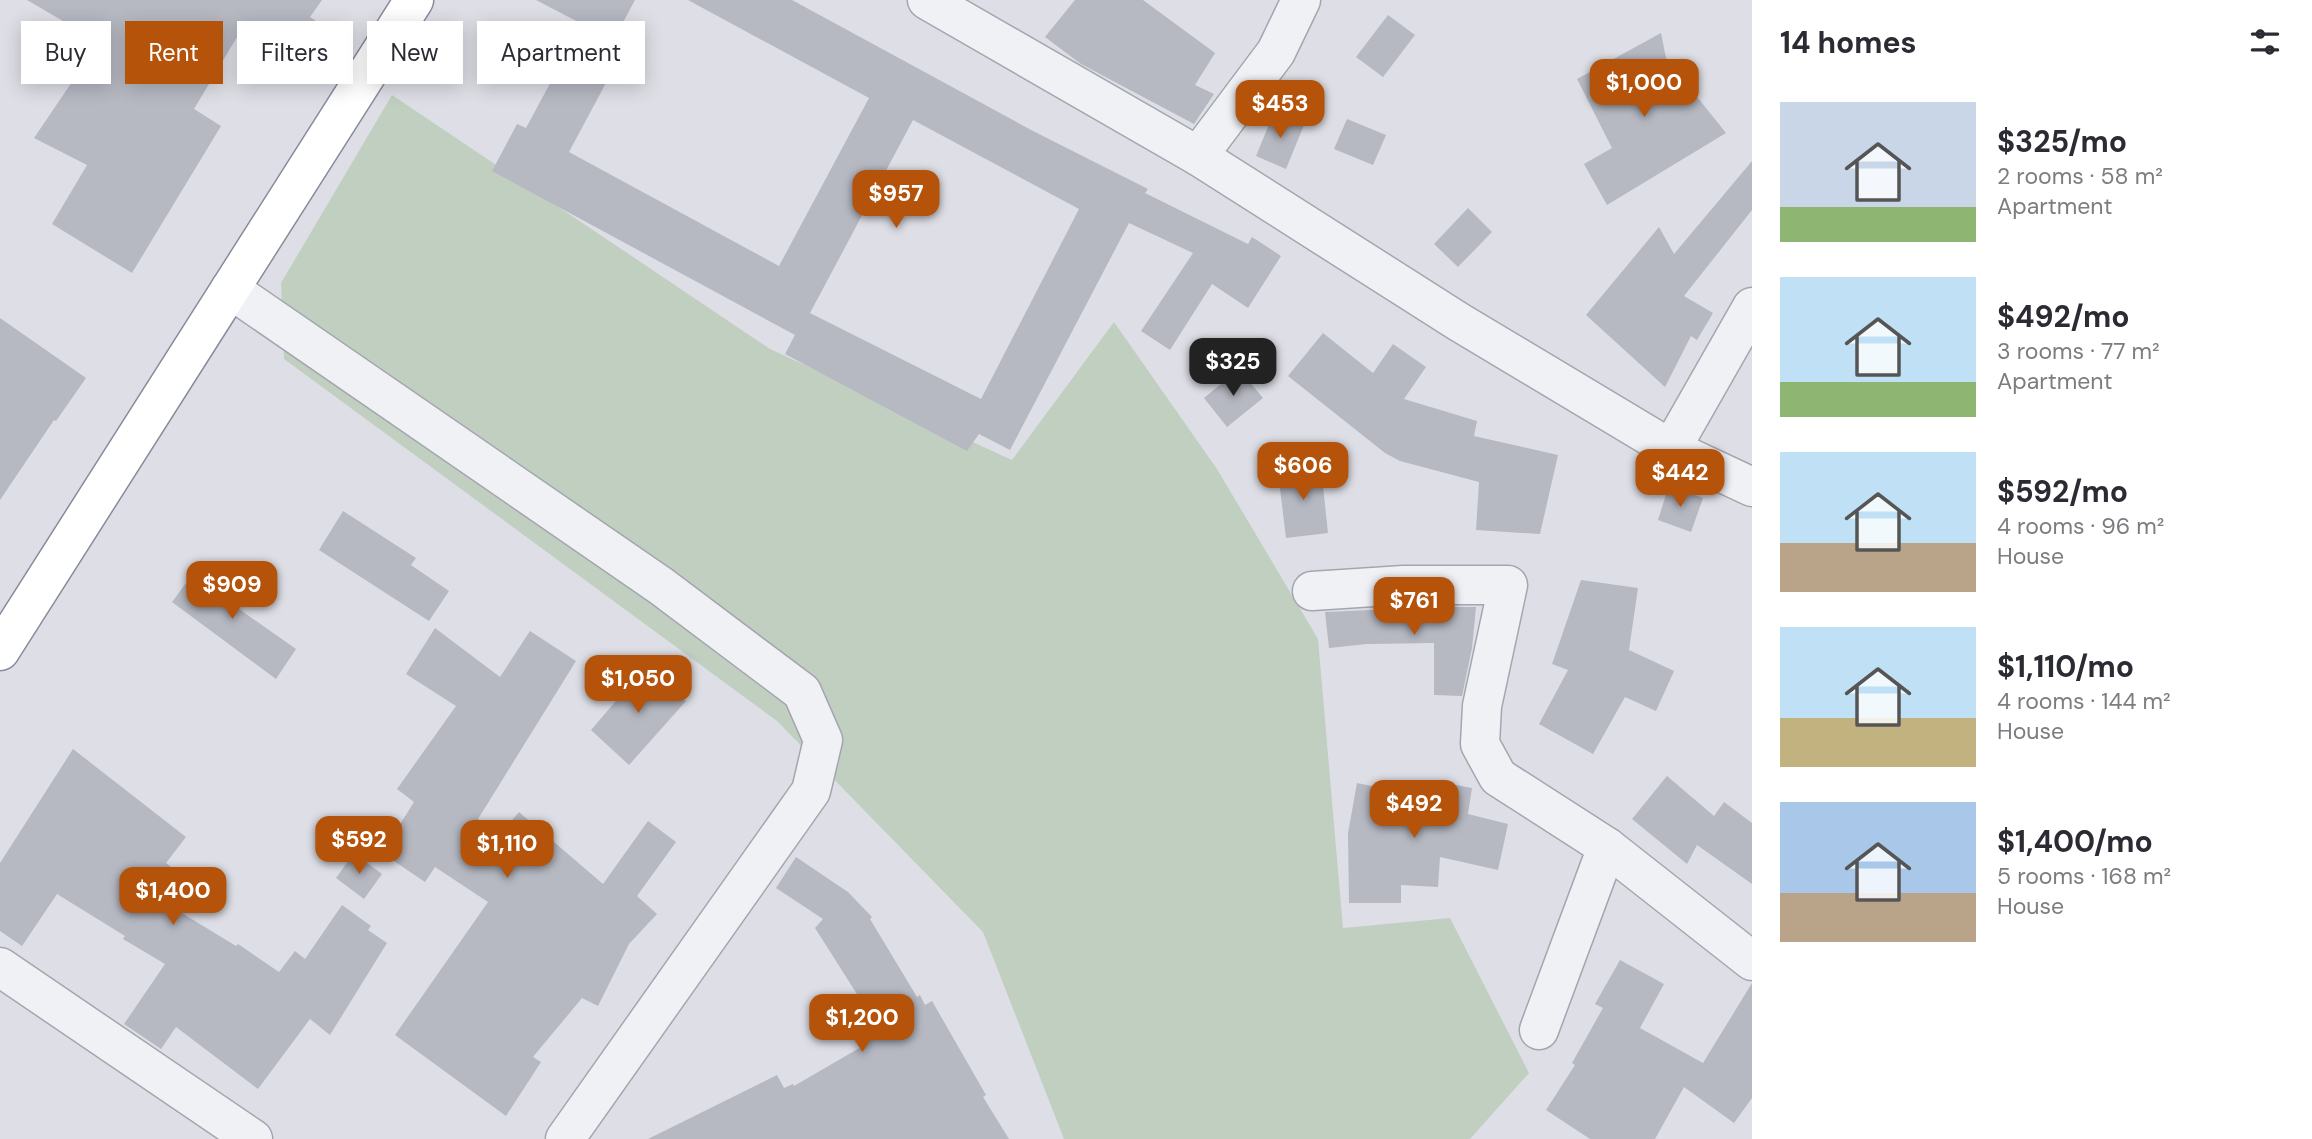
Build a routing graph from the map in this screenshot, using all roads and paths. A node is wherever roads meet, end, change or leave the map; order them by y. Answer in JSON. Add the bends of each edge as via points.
{"nodes":[{"id":1,"x":927,"y":0,"type":"edge"},
{"id":2,"x":1301,"y":0,"type":"edge"},
{"id":3,"x":407,"y":3,"type":"edge"},
{"id":4,"x":1198,"y":156,"type":"junction"},
{"id":5,"x":230,"y":289,"type":"junction"},
{"id":6,"x":1752,"y":307,"type":"edge"},
{"id":7,"x":1671,"y":449,"type":"junction"},
{"id":8,"x":1752,"y":487,"type":"edge"},
{"id":9,"x":1311,"y":591,"type":"dead end"},
{"id":10,"x":0,"y":651,"type":"edge"},
{"id":11,"x":1607,"y":847,"type":"junction"},
{"id":12,"x":1752,"y":961,"type":"edge"},
{"id":13,"x":0,"y":967,"type":"edge"},
{"id":14,"x":1539,"y":1030,"type":"dead end"},
{"id":15,"x":253,"y":1139,"type":"edge"},
{"id":16,"x":565,"y":1139,"type":"edge"}],
"edges":[{"from":1,"to":4,"type":"street"},
{"from":2,"to":4,"type":"street","via":[[1276,52]]},
{"from":3,"to":5,"type":"highway"},
{"from":4,"to":7,"type":"street","via":[[1459,322]]},
{"from":5,"to":10,"type":"highway"},
{"from":5,"to":16,"type":"street","via":[[661,586],[802,692],[823,740],[811,791]]},
{"from":6,"to":7,"type":"street"},
{"from":7,"to":8,"type":"street"},
{"from":9,"to":11,"type":"street","via":[[1508,585],[1482,706],[1480,744],[1498,777]]},
{"from":11,"to":12,"type":"street"},
{"from":11,"to":14,"type":"street"},
{"from":13,"to":15,"type":"street"}]}
